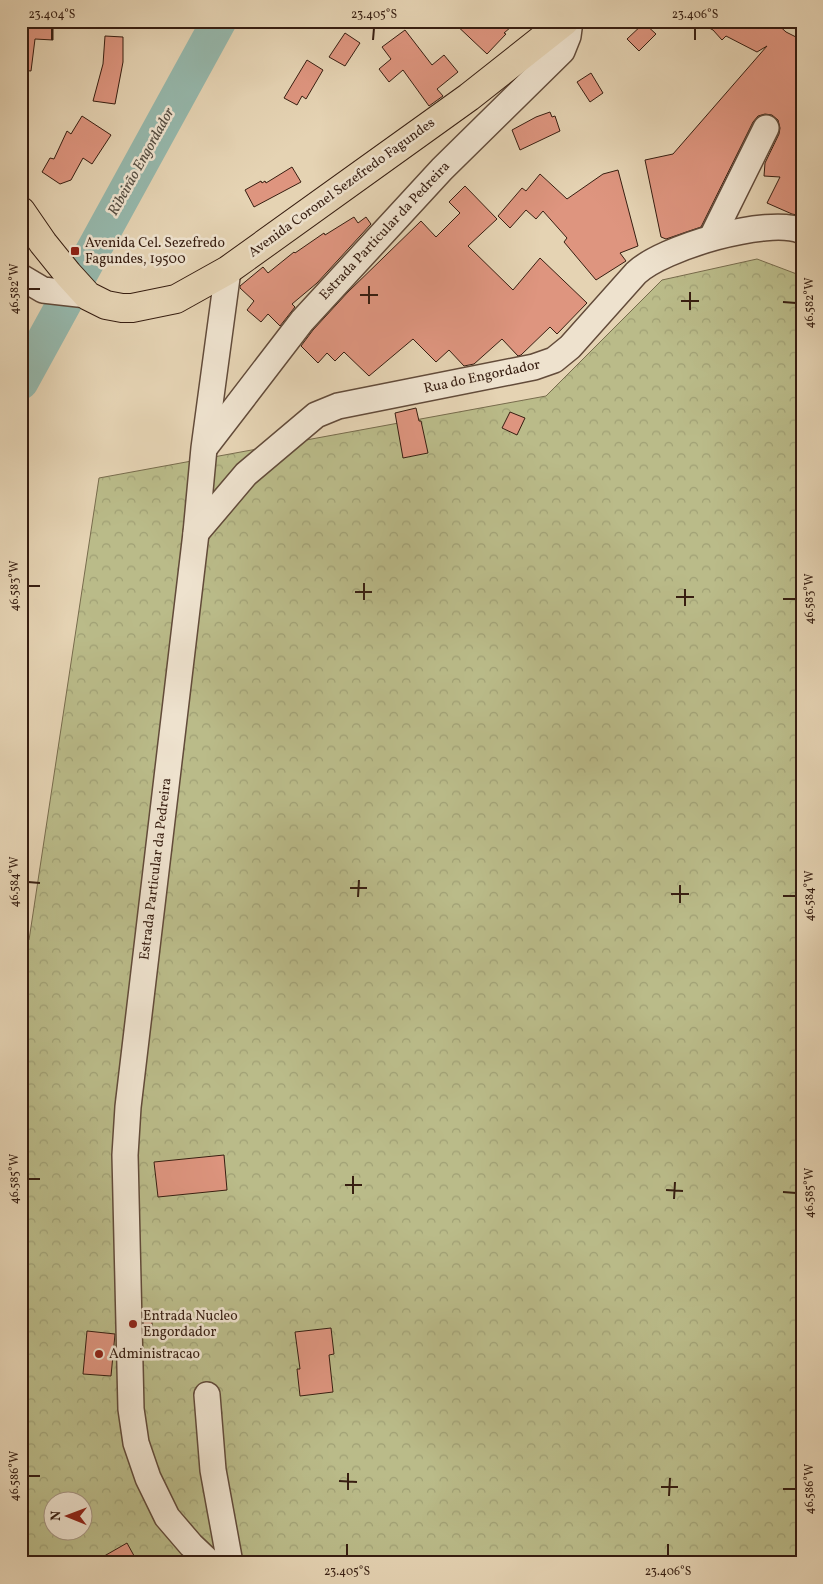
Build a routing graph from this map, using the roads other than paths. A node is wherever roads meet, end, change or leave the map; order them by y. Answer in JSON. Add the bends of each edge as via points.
{"nodes":[{"id":1,"x":565,"y":21,"type":"edge"},
{"id":2,"x":570,"y":21,"type":"edge"},
{"id":3,"x":766,"y":128,"type":"dead end"},
{"id":4,"x":21,"y":211,"type":"edge"},
{"id":5,"x":799,"y":223,"type":"edge"},
{"id":6,"x":712,"y":237,"type":"junction"},
{"id":7,"x":228,"y":270,"type":"junction"},
{"id":8,"x":21,"y":277,"type":"edge"},
{"id":9,"x":87,"y":295,"type":"junction"},
{"id":10,"x":204,"y":448,"type":"junction"},
{"id":11,"x":196,"y":533,"type":"junction"},
{"id":12,"x":207,"y":1395,"type":"dead end"},
{"id":13,"x":210,"y":1563,"type":"edge"},
{"id":14,"x":230,"y":1563,"type":"edge"}],
"edges":[{"from":1,"to":7,"type":"main road","name":"Avenida Coronel Sezefredo Fagundes","via":[[469,97]]},
{"from":2,"to":10,"type":"street","name":"Estrada Particular da Pedreira","via":[[562,51],[442,169],[302,321]]},
{"from":3,"to":6,"type":"street"},
{"from":4,"to":9,"type":"main road","name":"Avenida Coronel Sezefredo Fagundes","via":[[42,243]]},
{"from":5,"to":6,"type":"street","name":"Rua do Engordador"},
{"from":6,"to":11,"type":"street","name":"Rua do Engordador","via":[[644,265],[570,347],[554,360],[534,368],[338,406],[316,415],[246,474]]},
{"from":7,"to":9,"type":"main road","name":"Avenida Coronel Sezefredo Fagundes","via":[[176,299],[132,308],[106,305]]},
{"from":7,"to":10,"type":"street","name":"Estrada Particular da Pedreira"},
{"from":8,"to":9,"type":"street","via":[[43,290]]},
{"from":10,"to":11,"type":"street","name":"Estrada Particular da Pedreira"},
{"from":11,"to":13,"type":"street","name":"Estrada Particular da Pedreira","via":[[127,1115],[125,1155],[132,1409],[136,1443],[167,1517]]},
{"from":12,"to":14,"type":"street","via":[[213,1470]]}]}
